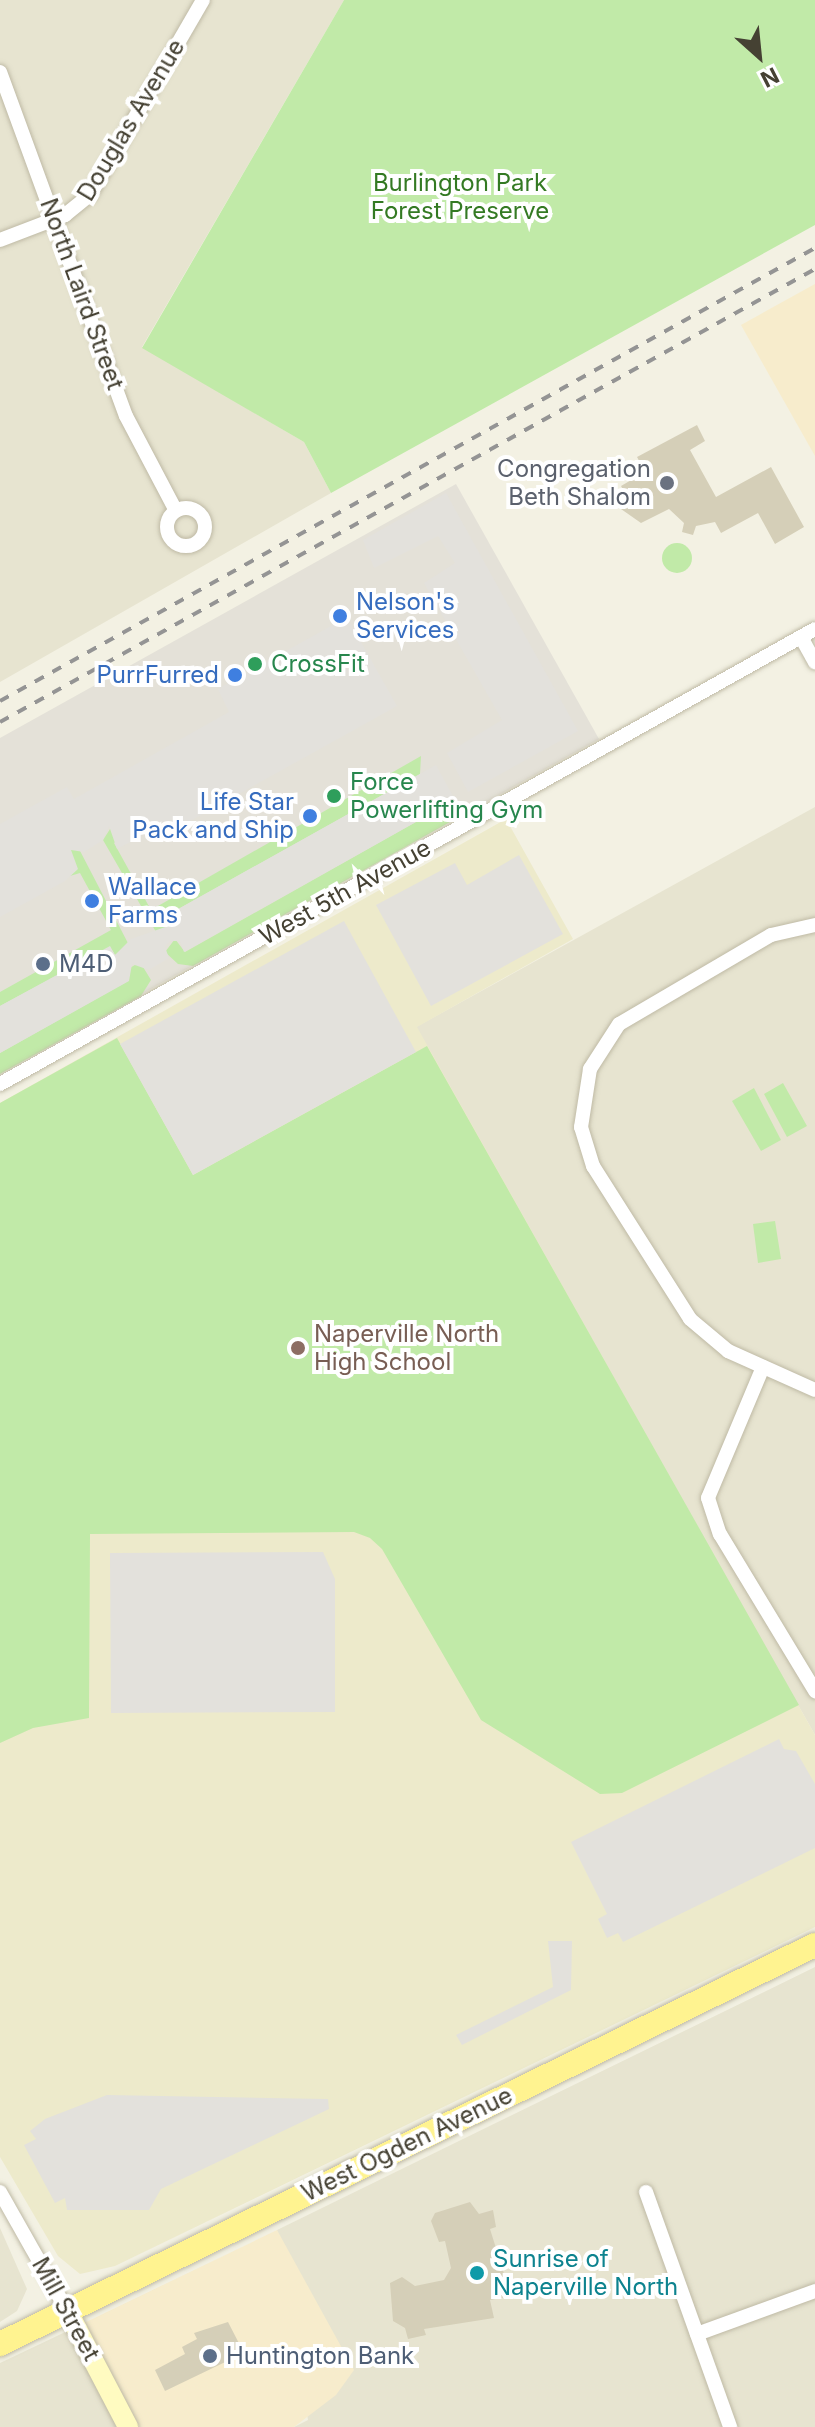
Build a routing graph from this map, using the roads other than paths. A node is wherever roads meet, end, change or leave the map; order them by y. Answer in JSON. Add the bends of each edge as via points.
{"nodes":[{"id":1,"x":203,"y":0,"type":"edge"},
{"id":2,"x":0,"y":72,"type":"edge"},
{"id":3,"x":54,"y":220,"type":"junction"},
{"id":4,"x":0,"y":240,"type":"edge"},
{"id":5,"x":176,"y":511,"type":"dead end"},
{"id":6,"x":815,"y":629,"type":"edge"},
{"id":7,"x":801,"y":637,"type":"junction"},
{"id":8,"x":815,"y":662,"type":"edge"},
{"id":9,"x":815,"y":925,"type":"edge"},
{"id":10,"x":0,"y":1084,"type":"edge"},
{"id":11,"x":763,"y":1367,"type":"junction"},
{"id":12,"x":815,"y":1390,"type":"edge"},
{"id":13,"x":815,"y":1691,"type":"edge"},
{"id":14,"x":815,"y":1945,"type":"edge"},
{"id":15,"x":0,"y":2192,"type":"edge"},
{"id":16,"x":646,"y":2192,"type":"dead end"},
{"id":17,"x":815,"y":2291,"type":"edge"},
{"id":18,"x":68,"y":2312,"type":"junction"},
{"id":19,"x":697,"y":2334,"type":"junction"},
{"id":20,"x":0,"y":2344,"type":"edge"},
{"id":21,"x":128,"y":2427,"type":"edge"},
{"id":22,"x":730,"y":2427,"type":"edge"}],
"edges":[{"from":1,"to":3,"type":"street","name":"Douglas Avenue","via":[[90,195]]},
{"from":2,"to":3,"type":"street","name":"North Laird Street"},
{"from":3,"to":4,"type":"street","name":"Douglas Avenue"},
{"from":3,"to":5,"type":"street","name":"North Laird Street","via":[[126,416]]},
{"from":6,"to":7,"type":"street","name":"West 5th Avenue"},
{"from":7,"to":8,"type":"street"},
{"from":7,"to":10,"type":"street","name":"West 5th Avenue"},
{"from":9,"to":11,"type":"street","via":[[783,930],[635,1010],[595,1056],[581,1108],[593,1166],[673,1299],[708,1337]]},
{"from":11,"to":12,"type":"street"},
{"from":11,"to":13,"type":"street","via":[[708,1498],[720,1534]]},
{"from":14,"to":18,"type":"main road","name":"West Ogden Avenue"},
{"from":15,"to":18,"type":"street","name":"Mill Street"},
{"from":16,"to":19,"type":"street"},
{"from":17,"to":19,"type":"street"},
{"from":18,"to":20,"type":"main road","name":"West Ogden Avenue"},
{"from":18,"to":21,"type":"main road","name":"Mill Street"},
{"from":19,"to":22,"type":"street"}]}
